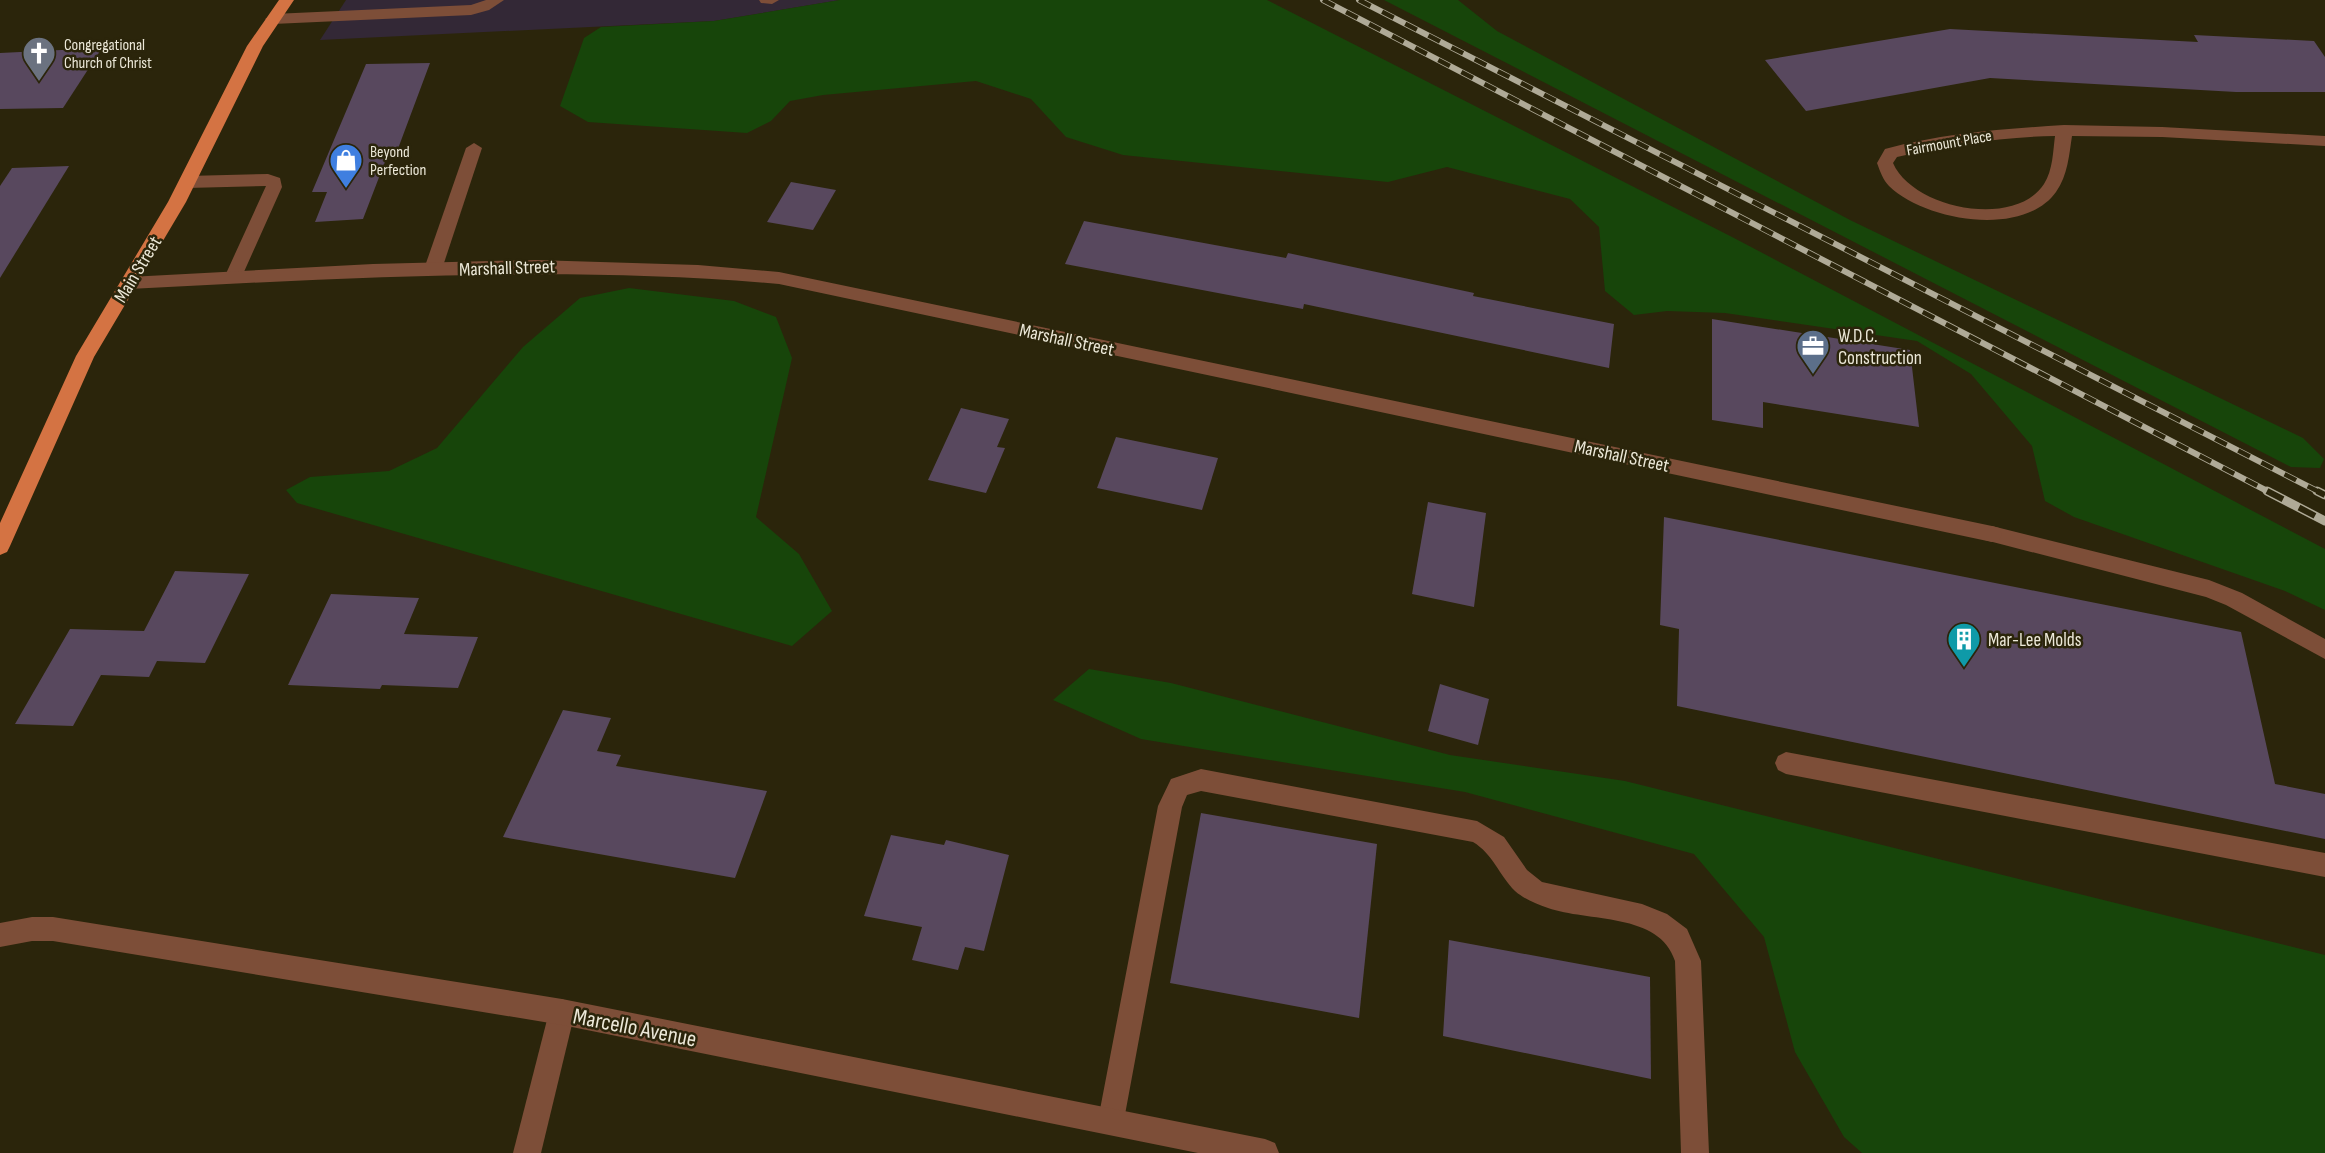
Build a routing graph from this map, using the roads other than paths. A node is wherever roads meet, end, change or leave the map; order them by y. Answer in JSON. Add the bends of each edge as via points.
{"nodes":[{"id":1,"x":287,"y":0,"type":"edge"},
{"id":2,"x":496,"y":0,"type":"edge"},
{"id":3,"x":766,"y":0,"type":"edge"},
{"id":4,"x":772,"y":0,"type":"edge"},
{"id":5,"x":418,"y":6,"type":"edge"},
{"id":6,"x":273,"y":19,"type":"junction"},
{"id":7,"x":2064,"y":130,"type":"junction"},
{"id":8,"x":2325,"y":141,"type":"edge"},
{"id":9,"x":474,"y":148,"type":"dead end"},
{"id":10,"x":187,"y":182,"type":"junction"},
{"id":11,"x":433,"y":270,"type":"junction"},
{"id":12,"x":233,"y":278,"type":"junction"},
{"id":13,"x":129,"y":283,"type":"junction"},
{"id":14,"x":1,"y":540,"type":"edge"},
{"id":15,"x":2325,"y":650,"type":"edge"},
{"id":16,"x":1786,"y":763,"type":"dead end"},
{"id":17,"x":2325,"y":865,"type":"edge"},
{"id":18,"x":0,"y":935,"type":"edge"},
{"id":19,"x":562,"y":1012,"type":"junction"},
{"id":20,"x":1111,"y":1121,"type":"junction"},
{"id":21,"x":527,"y":1153,"type":"edge"},
{"id":22,"x":1265,"y":1153,"type":"edge"},
{"id":23,"x":1695,"y":1153,"type":"edge"}],
"edges":[{"from":1,"to":6,"type":"main road","name":"Main Street"},
{"from":2,"to":5,"type":"street","via":[[471,10]]},
{"from":3,"to":4,"type":"street"},
{"from":5,"to":6,"type":"street"},
{"from":6,"to":10,"type":"main road","name":"Main Street"},
{"from":7,"to":7,"type":"street","name":"Fairmount Place","via":[[2000,133],[1915,146],[1891,153],[1885,163],[1894,182],[1922,202],[1946,212],[1992,214],[2019,209],[2045,195],[2058,174]]},
{"from":7,"to":8,"type":"street","name":"Fairmount Place"},
{"from":9,"to":11,"type":"street"},
{"from":10,"to":12,"type":"street","via":[[274,182]]},
{"from":10,"to":13,"type":"main road","name":"Main Street"},
{"from":11,"to":12,"type":"street","name":"Marshall Street"},
{"from":11,"to":15,"type":"street","name":"Marshall Street","via":[[629,266],[779,278],[1992,534],[2209,589]]},
{"from":12,"to":13,"type":"street","name":"Marshall Street"},
{"from":13,"to":14,"type":"main road","name":"Main Street","via":[[85,356]]},
{"from":16,"to":17,"type":"street"},
{"from":18,"to":19,"type":"street","name":"Marcello Avenue","via":[[53,929]]},
{"from":19,"to":20,"type":"street","name":"Marcello Avenue"},
{"from":19,"to":21,"type":"street"},
{"from":20,"to":22,"type":"street","name":"Marcello Avenue"},
{"from":20,"to":23,"type":"street","via":[[1170,806],[1179,788],[1201,780],[1477,832],[1499,846],[1531,889],[1652,920],[1675,933],[1688,961]]}]}
